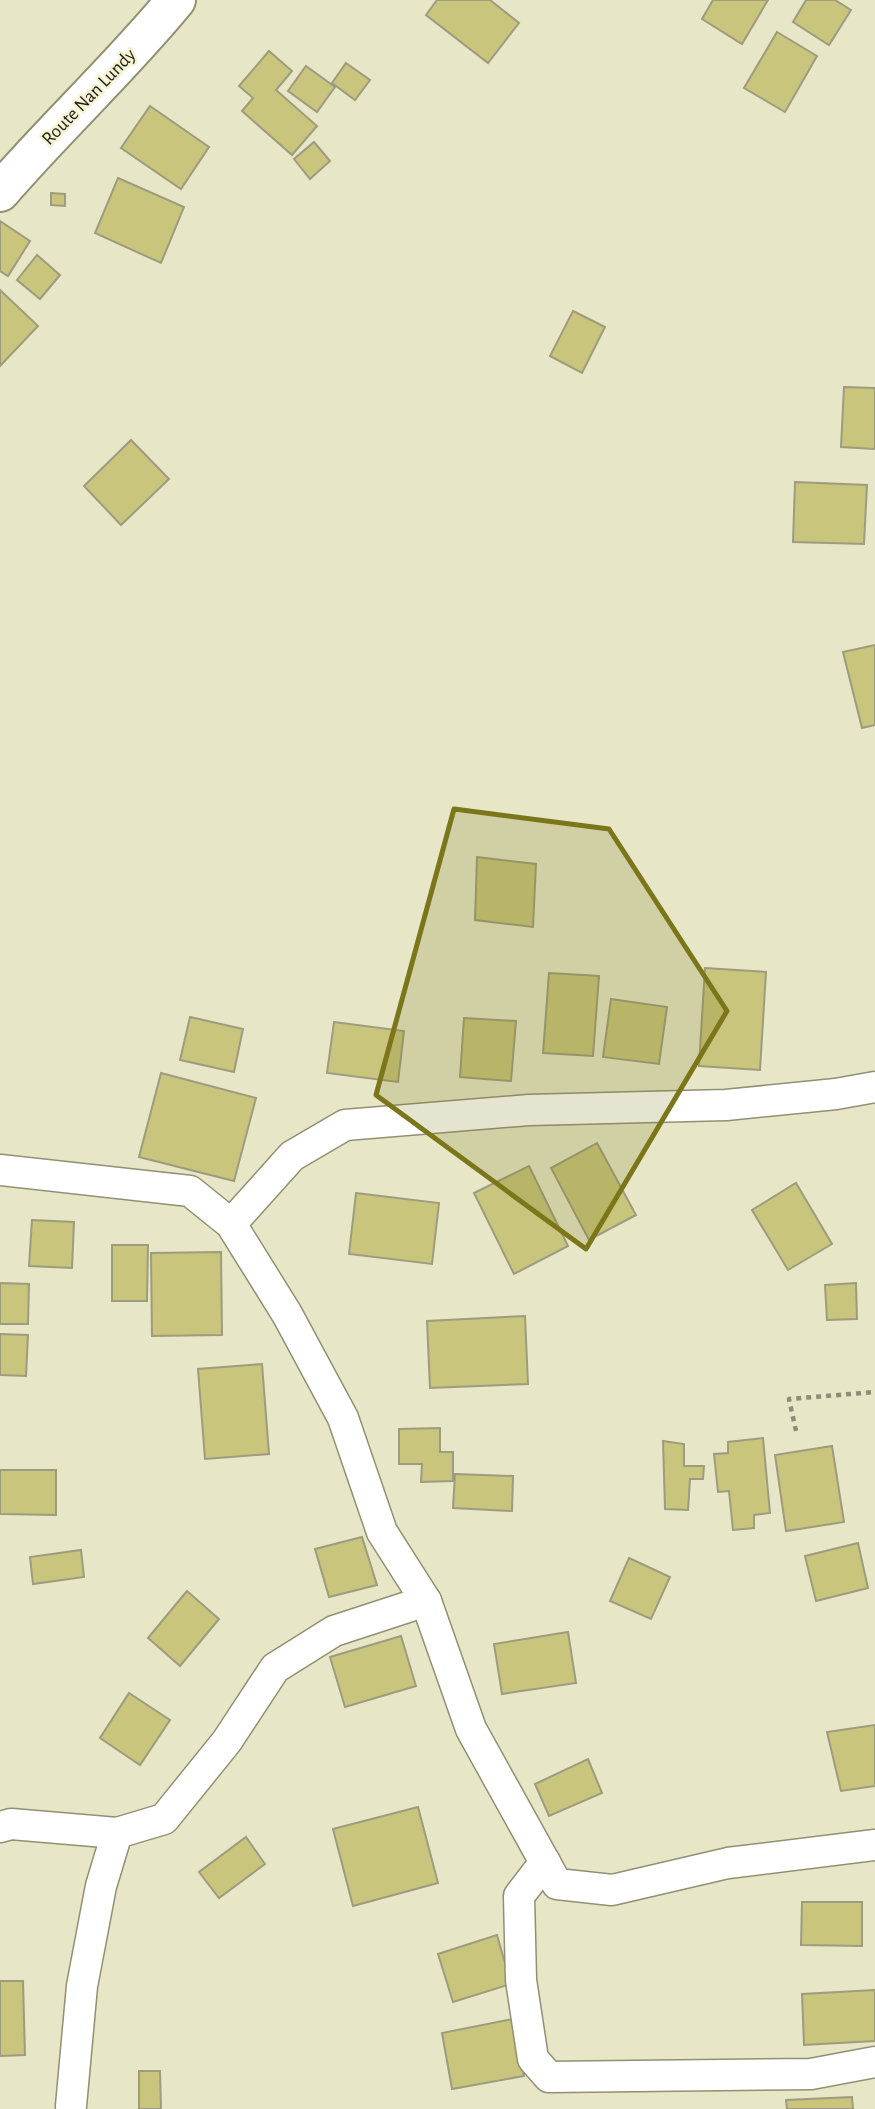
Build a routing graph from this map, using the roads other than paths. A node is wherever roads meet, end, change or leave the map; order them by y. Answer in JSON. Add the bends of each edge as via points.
{"nodes":[{"id":1,"x":176,"y":0,"type":"edge"},
{"id":2,"x":0,"y":192,"type":"edge"},
{"id":3,"x":875,"y":1087,"type":"edge"},
{"id":4,"x":0,"y":1170,"type":"edge"},
{"id":5,"x":231,"y":1224,"type":"junction"},
{"id":6,"x":426,"y":1601,"type":"junction"},
{"id":7,"x":0,"y":1827,"type":"edge"},
{"id":8,"x":117,"y":1833,"type":"junction"},
{"id":9,"x":875,"y":1845,"type":"edge"},
{"id":10,"x":545,"y":1862,"type":"junction"},
{"id":11,"x":875,"y":2062,"type":"edge"},
{"id":12,"x":71,"y":2106,"type":"dead end"}],
"edges":[{"from":1,"to":2,"type":"main road","name":"Route Nan Lundy"},
{"from":3,"to":5,"type":"street","via":[[726,1105],[529,1110],[345,1125],[292,1156]]},
{"from":4,"to":5,"type":"street","via":[[190,1191]]},
{"from":5,"to":6,"type":"street","via":[[343,1418],[382,1532]]},
{"from":6,"to":8,"type":"street","via":[[334,1631],[275,1668],[227,1741],[164,1819]]},
{"from":6,"to":10,"type":"street","via":[[471,1729]]},
{"from":7,"to":8,"type":"street","via":[[10,1824]]},
{"from":8,"to":12,"type":"street","via":[[101,1886],[82,1986]]},
{"from":9,"to":10,"type":"street","via":[[728,1863],[612,1890],[557,1884]]},
{"from":10,"to":11,"type":"street","via":[[519,1896],[521,1980],[533,2059],[549,2077],[811,2074]]}]}
